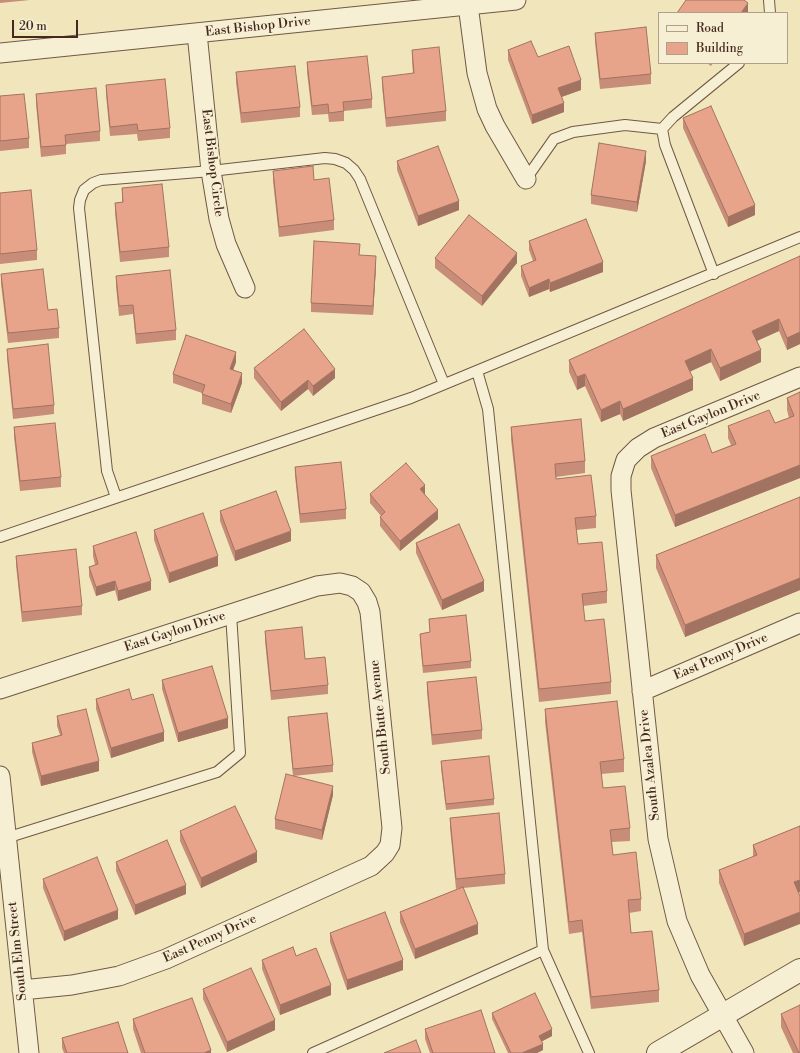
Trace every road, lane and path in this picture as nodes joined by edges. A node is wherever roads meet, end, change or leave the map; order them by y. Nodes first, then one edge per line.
1 (516, 0) edge
2 (769, 0) edge
3 (468, 5) junction
4 (770, 12) edge
5 (197, 33) junction
6 (0, 53) edge
7 (738, 64) edge
8 (662, 129) junction
9 (211, 171) junction
10 (526, 179) joint
11 (800, 237) edge
12 (714, 274) junction
13 (245, 288) dead end
14 (477, 371) junction
15 (800, 377) edge
16 (444, 384) junction
17 (626, 460) joint
18 (116, 497) junction
19 (0, 537) edge
20 (352, 586) joint
21 (231, 614) junction
22 (800, 623) edge
23 (0, 689) edge
24 (642, 691) junction
25 (0, 776) edge
26 (6, 838) junction
27 (385, 853) joint
28 (543, 950) junction
29 (800, 970) edge
30 (22, 990) junction
31 (723, 1016) junction
32 (30, 1053) edge
33 (313, 1053) edge
34 (589, 1053) edge
35 (658, 1053) edge
36 (744, 1053) edge

1 - 3 street, East Bishop Drive
2 - 4 lane
3 - 5 street, East Bishop Drive
3 - 10 street
5 - 6 street, East Bishop Drive
5 - 9 street, East Bishop Circle
7 - 8 lane
8 - 10 lane
8 - 12 lane
9 - 13 street, East Bishop Circle
9 - 16 lane
9 - 18 lane
11 - 12 lane
12 - 14 lane
14 - 16 lane
14 - 28 lane
15 - 17 street, East Gaylon Drive
16 - 18 lane
17 - 24 street, South Azalea Drive
18 - 19 lane
20 - 21 street, East Gaylon Drive
20 - 27 street, South Butte Avenue
21 - 23 street, East Gaylon Drive
21 - 26 lane
22 - 24 street, East Penny Drive
24 - 31 street, South Azalea Drive
25 - 26 street, South Elm Street
26 - 30 street, South Elm Street
27 - 30 street, East Penny Drive
28 - 33 lane
28 - 34 lane
29 - 31 street
30 - 32 street, South Elm Street
31 - 35 street
31 - 36 street, South Azalea Drive

